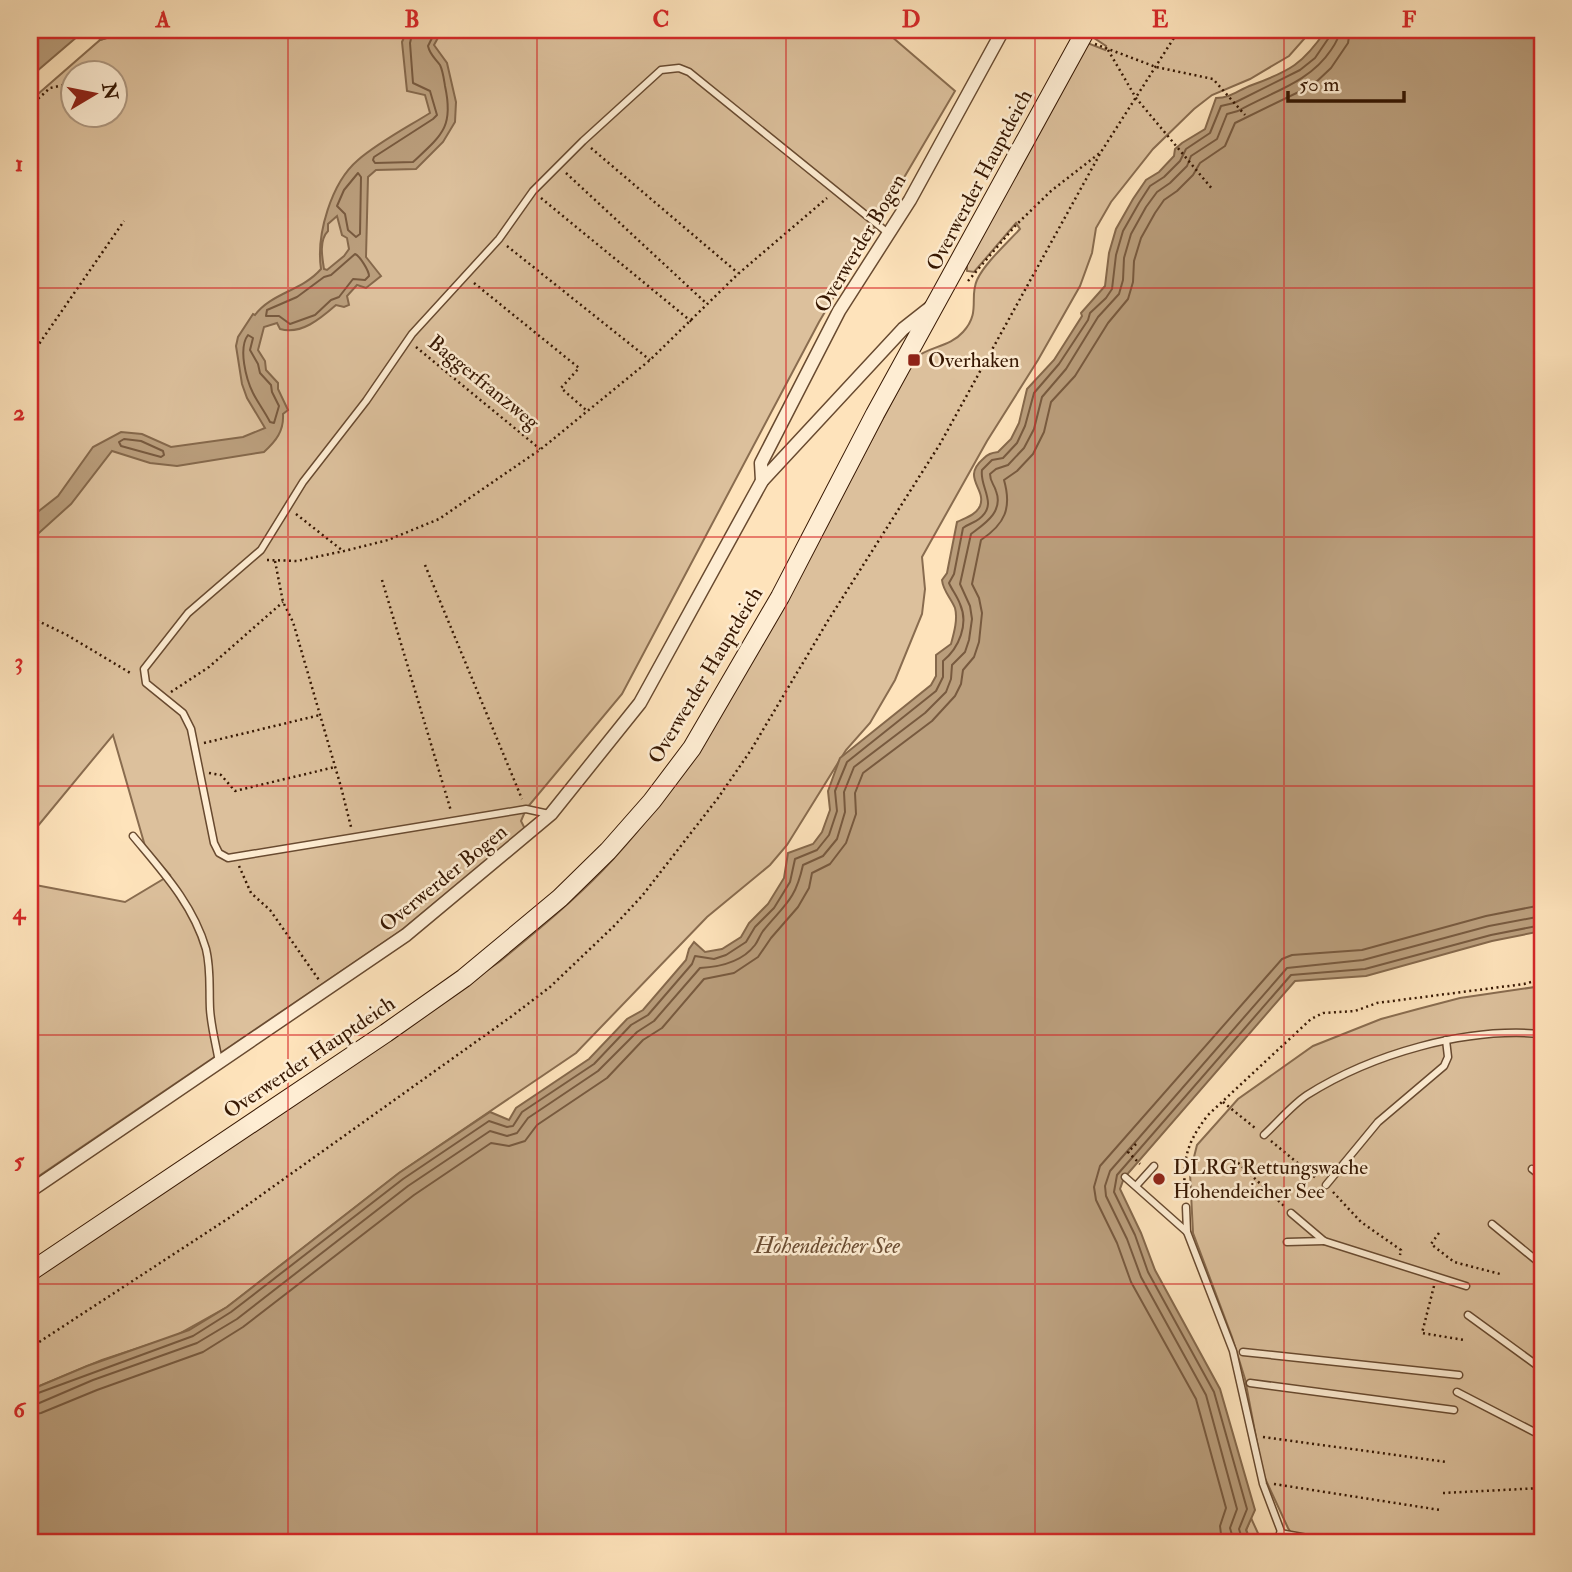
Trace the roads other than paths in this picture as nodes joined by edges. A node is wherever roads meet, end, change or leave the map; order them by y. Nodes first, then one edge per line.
1 (1003, 30) edge
2 (1084, 34) edge
3 (888, 233) junction
4 (939, 300) junction
5 (762, 481) junction
6 (551, 814) junction
7 (133, 836) dead end
8 (1541, 1033) edge
9 (1446, 1040) junction
10 (219, 1062) junction
11 (1264, 1135) dead end
12 (1154, 1166) dead end
13 (1532, 1169) dead end
14 (1125, 1177) dead end
15 (1542, 1177) edge
16 (1326, 1185) dead end
17 (1136, 1186) junction
18 (30, 1191) edge
19 (1186, 1207) road end
20 (1291, 1213) road end
21 (1492, 1224) dead end
22 (1187, 1232) junction
23 (1324, 1241) junction
24 (1287, 1242) dead end
25 (1542, 1265) edge
26 (30, 1272) edge
27 (1466, 1286) dead end
28 (1468, 1315) dead end
29 (1243, 1352) dead end
30 (1542, 1369) edge
31 (1459, 1375) dead end
32 (1251, 1383) dead end
33 (1457, 1392) dead end
34 (1454, 1410) dead end
35 (1542, 1436) edge
36 (1280, 1533) junction
37 (1285, 1542) edge
38 (1329, 1542) edge

1 - 3 street, Overwerder Bogen
2 - 4 street, Overwerder Hauptdeich
3 - 5 street, Overwerder Bogen
3 - 6 lane
4 - 5 street, Overwerder Bogen
4 - 26 street, Overwerder Hauptdeich
5 - 6 street, Overwerder Bogen
6 - 10 street, Overwerder Bogen
7 - 10 lane
8 - 9 lane
9 - 11 lane
9 - 16 lane
10 - 18 street, Overwerder Bogen
12 - 17 lane
13 - 15 lane
14 - 17 lane
17 - 22 lane
19 - 22 lane
20 - 23 lane
21 - 25 lane
22 - 36 lane
23 - 24 lane
23 - 27 lane
28 - 30 lane
29 - 31 lane
32 - 34 lane
33 - 35 lane
36 - 37 lane
36 - 38 lane

